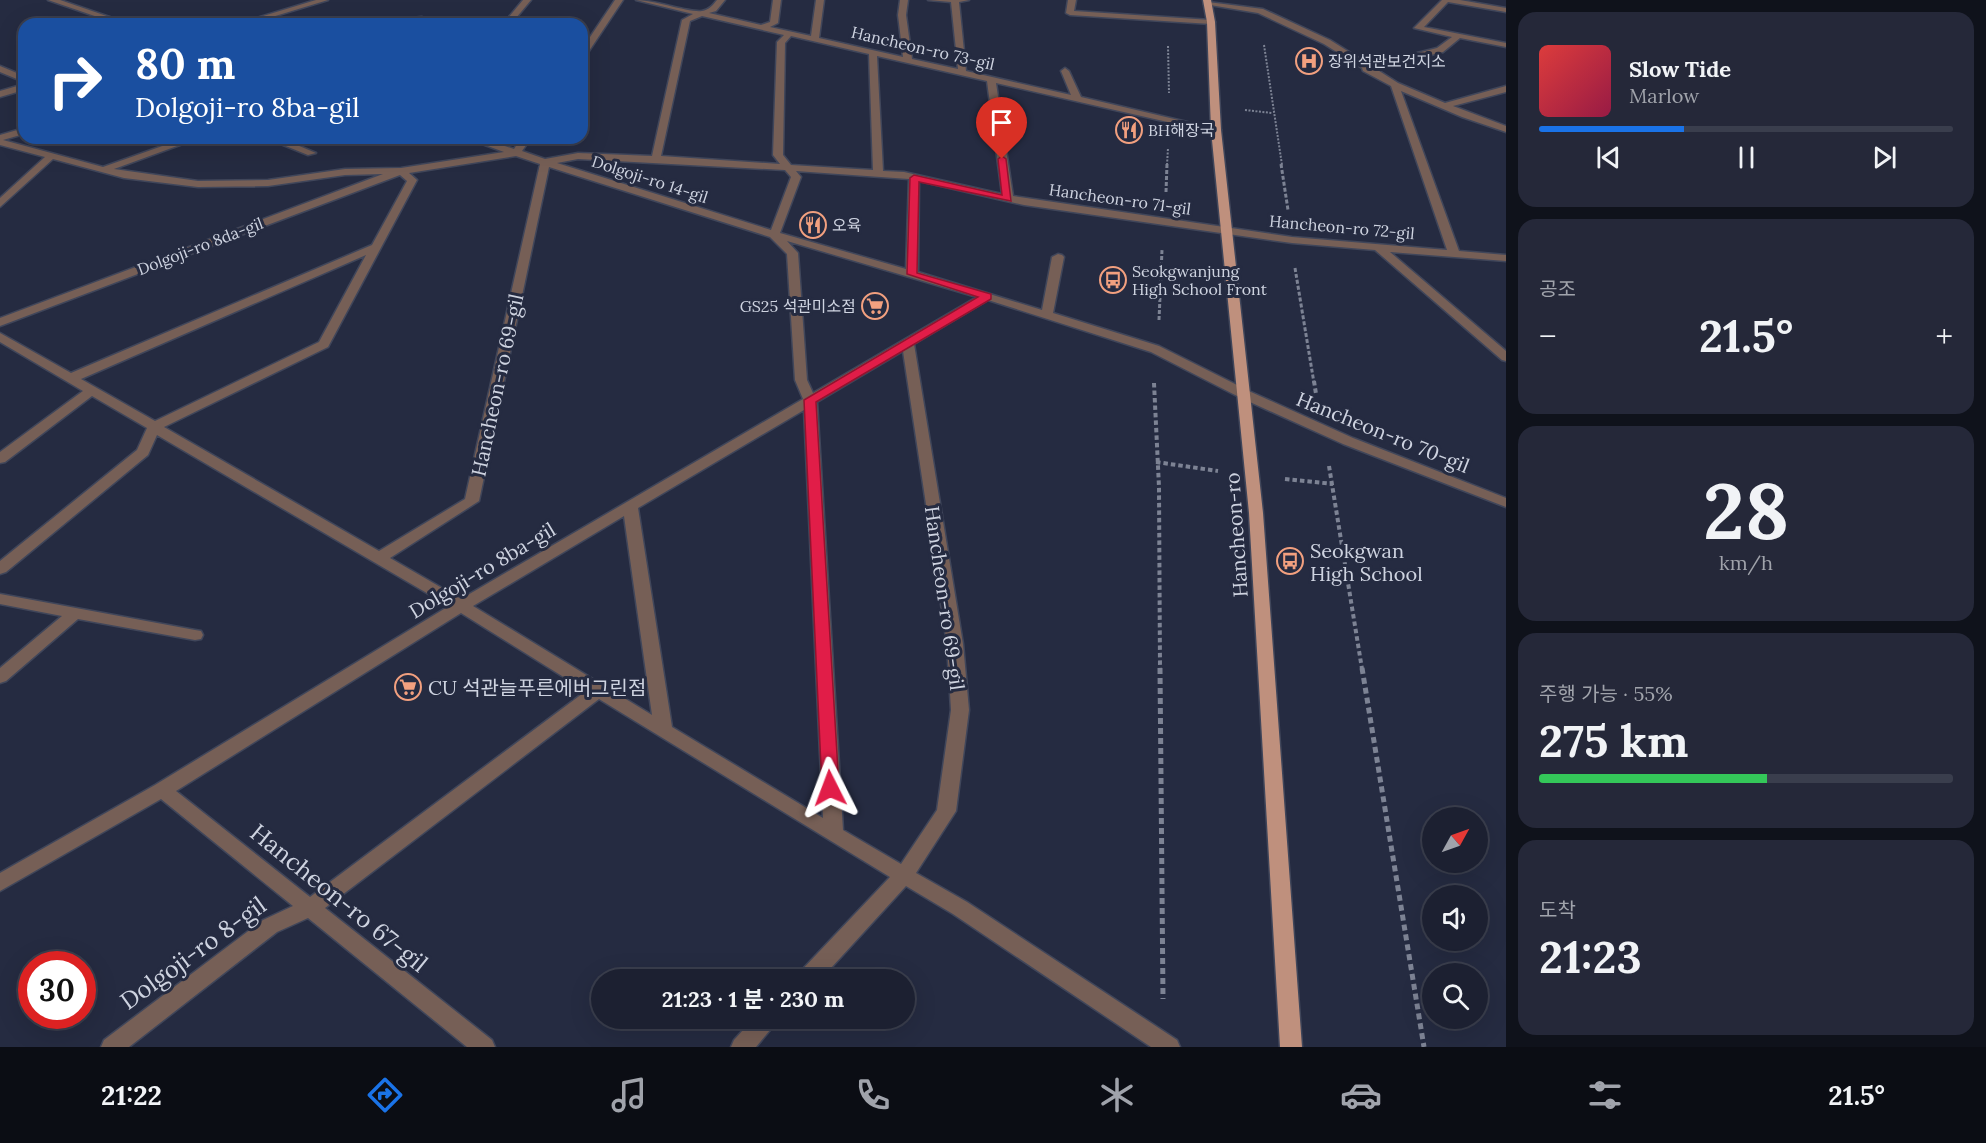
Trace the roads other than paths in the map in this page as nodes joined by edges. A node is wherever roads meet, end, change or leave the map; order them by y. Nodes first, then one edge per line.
1 (70, 0) edge
2 (324, 0) edge
3 (527, 0) edge
4 (619, 0) edge
5 (640, 0) edge
6 (721, 0) edge
7 (777, 0) edge
8 (820, 0) edge
9 (904, 0) edge
10 (932, 0) edge
11 (955, 0) edge
12 (965, 0) edge
13 (1072, 0) edge
14 (1446, 0) edge
15 (56, 1) edge
16 (1208, 2) edge
17 (1506, 10) edge
18 (703, 14) junction
19 (108, 18) edge
20 (262, 18) edge
21 (512, 18) edge
22 (1211, 22) junction
23 (762, 27) junction
24 (789, 34) junction
25 (1458, 36) junction
26 (815, 39) junction
27 (1506, 45) edge
28 (588, 46) edge
29 (873, 52) junction
30 (908, 60) junction
31 (0, 69) edge
32 (1366, 69) junction
33 (1065, 71) dead end
34 (962, 72) junction
35 (18, 76) edge
36 (991, 79) junction
37 (1395, 84) junction
38 (18, 89) edge
39 (1506, 89) edge
40 (0, 94) edge
41 (1077, 98) junction
42 (1444, 106) junction
43 (1506, 129) edge
44 (1216, 130) junction
45 (18, 133) edge
46 (0, 140) edge
47 (177, 144) edge
48 (287, 144) edge
49 (489, 144) edge
50 (522, 144) edge
51 (311, 153) dead end
52 (516, 153) junction
53 (51, 156) junction
54 (656, 159) junction
55 (545, 162) junction
56 (786, 167) junction
57 (103, 170) junction
58 (401, 171) junction
59 (878, 173) junction
60 (914, 178) junction
61 (1008, 199) junction
62 (0, 204) edge
63 (1228, 231) junction
64 (774, 235) junction
65 (376, 247) junction
66 (1379, 248) junction
67 (1454, 254) junction
68 (1058, 257) dead end
69 (1506, 258) edge
70 (912, 274) junction
71 (987, 296) junction
72 (1047, 315) junction
73 (0, 322) edge
74 (0, 337) edge
75 (908, 344) junction
76 (1506, 357) edge
77 (71, 378) junction
78 (92, 390) junction
79 (1245, 395) junction
80 (810, 400) junction
81 (154, 427) junction
82 (0, 459) edge
83 (1506, 503) edge
84 (630, 507) junction
85 (379, 558) junction
86 (0, 569) edge
87 (0, 599) edge
88 (461, 606) junction
89 (75, 613) junction
90 (195, 635) dead end
91 (0, 677) edge
92 (599, 690) junction
93 (663, 729) junction
94 (162, 790) junction
95 (833, 834) junction
96 (904, 875) junction
97 (0, 883) edge
98 (310, 908) junction
99 (816, 969) edge
100 (759, 1029) edge
101 (1162, 1042) edge
102 (112, 1047) edge
103 (484, 1047) edge
104 (742, 1047) edge
105 (1291, 1047) edge

1 - 15 street
2 - 20 street
3 - 21 street
4 - 28 street
5 - 18 street, Hancheon-ro 73-gil
6 - 18 street
7 - 23 street
8 - 26 street
9 - 30 street
10 - 11 street
11 - 12 street
11 - 34 street
13 - 22 street
14 - 17 street
14 - 25 street
15 - 19 street
16 - 22 main road, Hancheon-ro
16 - 32 street
18 - 23 street, Hancheon-ro 73-gil
18 - 54 street
22 - 44 main road, Hancheon-ro
23 - 24 street, Hancheon-ro 73-gil
24 - 26 street, Hancheon-ro 73-gil
24 - 56 street
25 - 27 street
25 - 32 street
26 - 29 street, Hancheon-ro 73-gil
29 - 30 street, Hancheon-ro 73-gil
29 - 59 street
30 - 34 street, Hancheon-ro 73-gil
31 - 35 street
32 - 37 street
33 - 41 street
34 - 36 street, Hancheon-ro 73-gil
36 - 41 street, Hancheon-ro 73-gil
36 - 61 street
37 - 42 street
37 - 67 street, Hancheon-ro 72-gil
38 - 40 street
39 - 42 street
41 - 44 street, Hancheon-ro 73-gil
42 - 43 street
44 - 63 main road, Hancheon-ro
45 - 46 street
46 - 53 street, Dolgoji-ro 8da-gil
47 - 57 street
48 - 51 street
49 - 52 street, Dolgoji-ro 14-gil
50 - 52 street
52 - 55 street, Dolgoji-ro 14-gil
52 - 58 street, Dolgoji-ro 8da-gil
53 - 57 street, Dolgoji-ro 8da-gil
53 - 62 street
54 - 55 street, Hancheon-ro 71-gil
54 - 56 street, Hancheon-ro 71-gil
55 - 64 street, Dolgoji-ro 14-gil
55 - 85 street, Hancheon-ro 69-gil
56 - 59 street, Hancheon-ro 71-gil
56 - 64 street
57 - 58 street, Dolgoji-ro 8da-gil
58 - 65 street
58 - 73 street, Dolgoji-ro 8da-gil
59 - 60 street, Hancheon-ro 71-gil
60 - 61 street, Hancheon-ro 71-gil
60 - 70 street
61 - 63 street, Hancheon-ro 71-gil
63 - 66 street, Hancheon-ro 72-gil
63 - 79 main road, Hancheon-ro
64 - 70 street, Dolgoji-ro 14-gil
64 - 80 street
65 - 77 street
65 - 81 street
66 - 67 street, Hancheon-ro 72-gil
66 - 76 street
67 - 69 street, Hancheon-ro 72-gil
68 - 72 street
70 - 71 street, Dolgoji-ro 14-gil
71 - 72 street, Dolgoji-ro 14-gil
71 - 75 street, Dolgoji-ro 8ba-gil
72 - 79 street, Dolgoji-ro 14-gil
74 - 77 street
75 - 80 street, Dolgoji-ro 8ba-gil
75 - 96 street, Hancheon-ro 69-gil
77 - 78 street
78 - 81 street
78 - 82 street
79 - 83 street, Hancheon-ro 70-gil
79 - 105 main road, Hancheon-ro
80 - 84 street, Dolgoji-ro 8ba-gil
80 - 95 street
81 - 85 street
81 - 86 street
84 - 88 street, Dolgoji-ro 8ba-gil
84 - 93 street
85 - 88 street
87 - 89 street
88 - 92 street
88 - 94 street, Dolgoji-ro 8ba-gil
89 - 90 street
89 - 91 street
92 - 93 street
92 - 98 street
93 - 95 street
94 - 97 street, Dolgoji-ro 8ba-gil
94 - 98 street, Hancheon-ro 67-gil
95 - 96 street
96 - 99 street, Hancheon-ro 69-gil
96 - 101 street
98 - 102 street, Dolgoji-ro 8-gil
98 - 103 street, Hancheon-ro 67-gil
100 - 104 street

